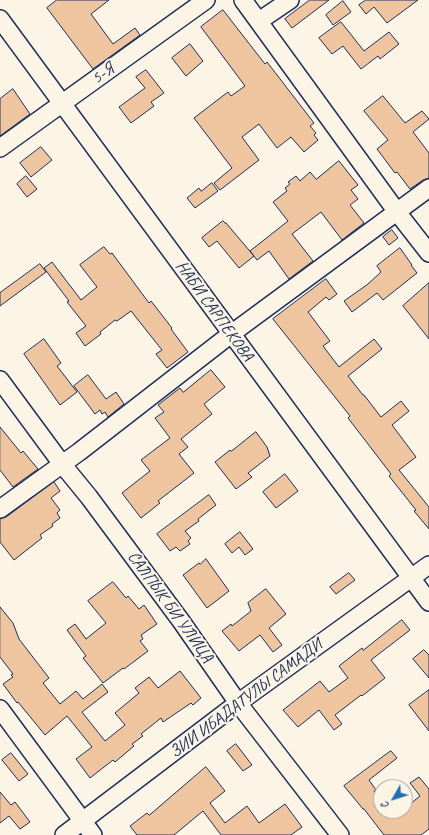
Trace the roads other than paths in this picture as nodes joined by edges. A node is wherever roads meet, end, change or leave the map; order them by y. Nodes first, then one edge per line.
1 (206, 0) edge
2 (243, 0) edge
3 (290, 0) edge
4 (0, 19) edge
5 (259, 22) junction
6 (62, 104) junction
7 (0, 148) edge
8 (429, 188) edge
9 (397, 212) junction
10 (429, 253) edge
11 (231, 334) junction
12 (0, 380) edge
13 (62, 464) junction
14 (0, 509) edge
15 (429, 565) edge
16 (411, 578) junction
17 (429, 602) edge
18 (238, 703) junction
19 (0, 710) edge
20 (82, 822) junction
21 (64, 835) edge
22 (93, 835) edge
23 (340, 835) edge

1 - 6 street, 5-Я
2 - 5 street
3 - 5 street
4 - 6 street, НАБИ САРПЕКОВА
5 - 9 street
6 - 7 street, 5-Я
6 - 11 street, НАБИ САРПЕКОВА
8 - 9 street
9 - 10 street
9 - 11 street
11 - 13 street
11 - 16 street, НАБИ САРПЕКОВА
12 - 13 street, САЛПЫК БИ УЛИЦА
13 - 14 street
13 - 18 street, САЛПЫК БИ УЛИЦА
15 - 16 street, ЗИИ ИБАДАТУЛЫ САМАДИ
16 - 17 street, НАБИ САРПЕКОВА
16 - 18 street, ЗИИ ИБАДАТУЛЫ САМАДИ
18 - 20 street, ЗИИ ИБАДАТУЛЫ САМАДИ
18 - 23 street, САЛПЫК БИ УЛИЦА
19 - 20 street
20 - 21 street, ЗИИ ИБАДАТУЛЫ САМАДИ
20 - 22 street

